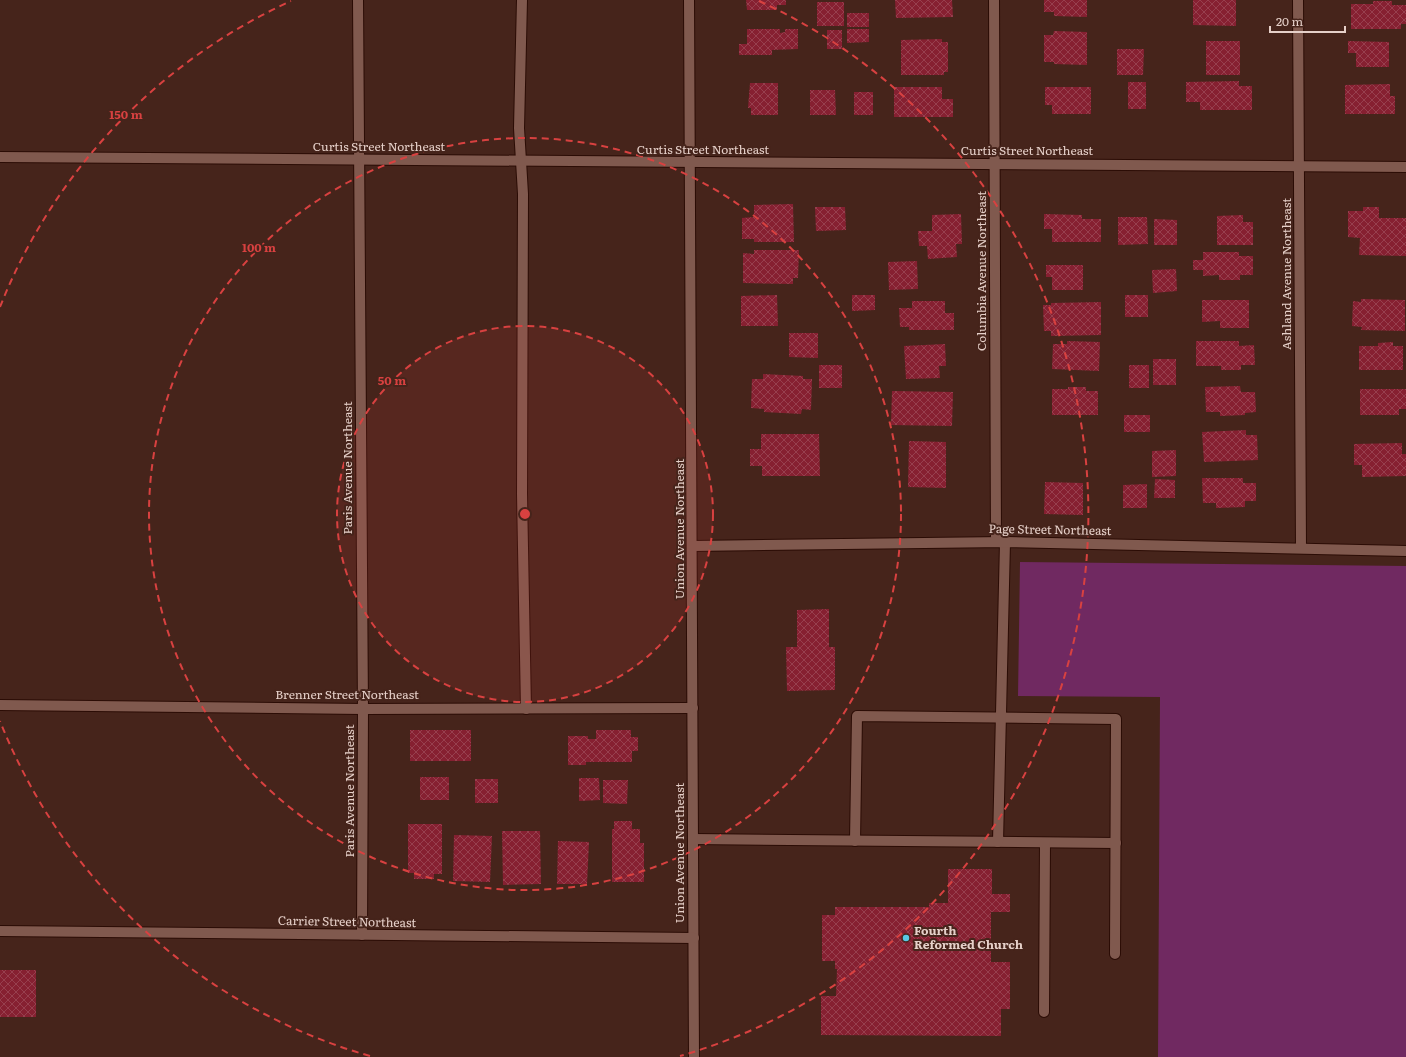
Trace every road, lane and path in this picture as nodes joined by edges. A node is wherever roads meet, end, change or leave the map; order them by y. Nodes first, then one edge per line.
1 (358, 0) edge
2 (522, 0) edge
3 (689, 0) edge
4 (994, 0) edge
5 (1298, 0) edge
6 (0, 158) edge
7 (359, 160) junction
8 (520, 161) junction
9 (690, 163) junction
10 (995, 164) junction
11 (1299, 166) junction
12 (1406, 167) edge
13 (1000, 542) junction
14 (693, 546) junction
15 (1301, 547) junction
16 (1406, 551) edge
17 (0, 705) edge
18 (363, 708) junction
19 (526, 708) junction
20 (693, 708) junction
21 (1001, 717) junction
22 (693, 839) junction
23 (855, 841) junction
24 (998, 842) junction
25 (1046, 843) junction
26 (1116, 843) junction
27 (0, 932) edge
28 (362, 935) junction
29 (694, 938) junction
30 (1115, 954) dead end
31 (1044, 1012) dead end
32 (694, 1057) edge

1 - 7 street, Paris Avenue Northeast
2 - 8 street
3 - 9 street, Union Avenue Northeast
4 - 10 street, Columbia Avenue Northeast
5 - 11 street, Ashland Avenue Northeast
6 - 7 street, Curtis Street Northeast
7 - 8 street, Curtis Street Northeast
7 - 18 street, Paris Avenue Northeast
8 - 9 street, Curtis Street Northeast
8 - 19 street
9 - 10 street, Curtis Street Northeast
9 - 14 street, Union Avenue Northeast
10 - 11 street, Curtis Street Northeast
10 - 13 street, Columbia Avenue Northeast
11 - 12 street, Curtis Street Northeast
11 - 15 street, Ashland Avenue Northeast
13 - 14 street, Page Street Northeast
13 - 15 street, Page Street Northeast
13 - 21 street, Columbia Avenue Northeast
14 - 20 street, Union Avenue Northeast
15 - 16 street, Page Street Northeast
17 - 18 street, Brenner Street Northeast
18 - 19 street, Brenner Street Northeast
18 - 28 street, Paris Avenue Northeast
19 - 20 street, Brenner Street Northeast
20 - 22 street, Union Avenue Northeast
21 - 23 street
21 - 24 street, Columbia Avenue Northeast
21 - 26 street
22 - 23 street
22 - 29 street, Union Avenue Northeast
23 - 24 street
24 - 25 street
25 - 26 street
25 - 31 street
26 - 30 street
27 - 28 street, Carrier Street Northeast
28 - 29 street, Carrier Street Northeast
29 - 32 street, Union Avenue Northeast

